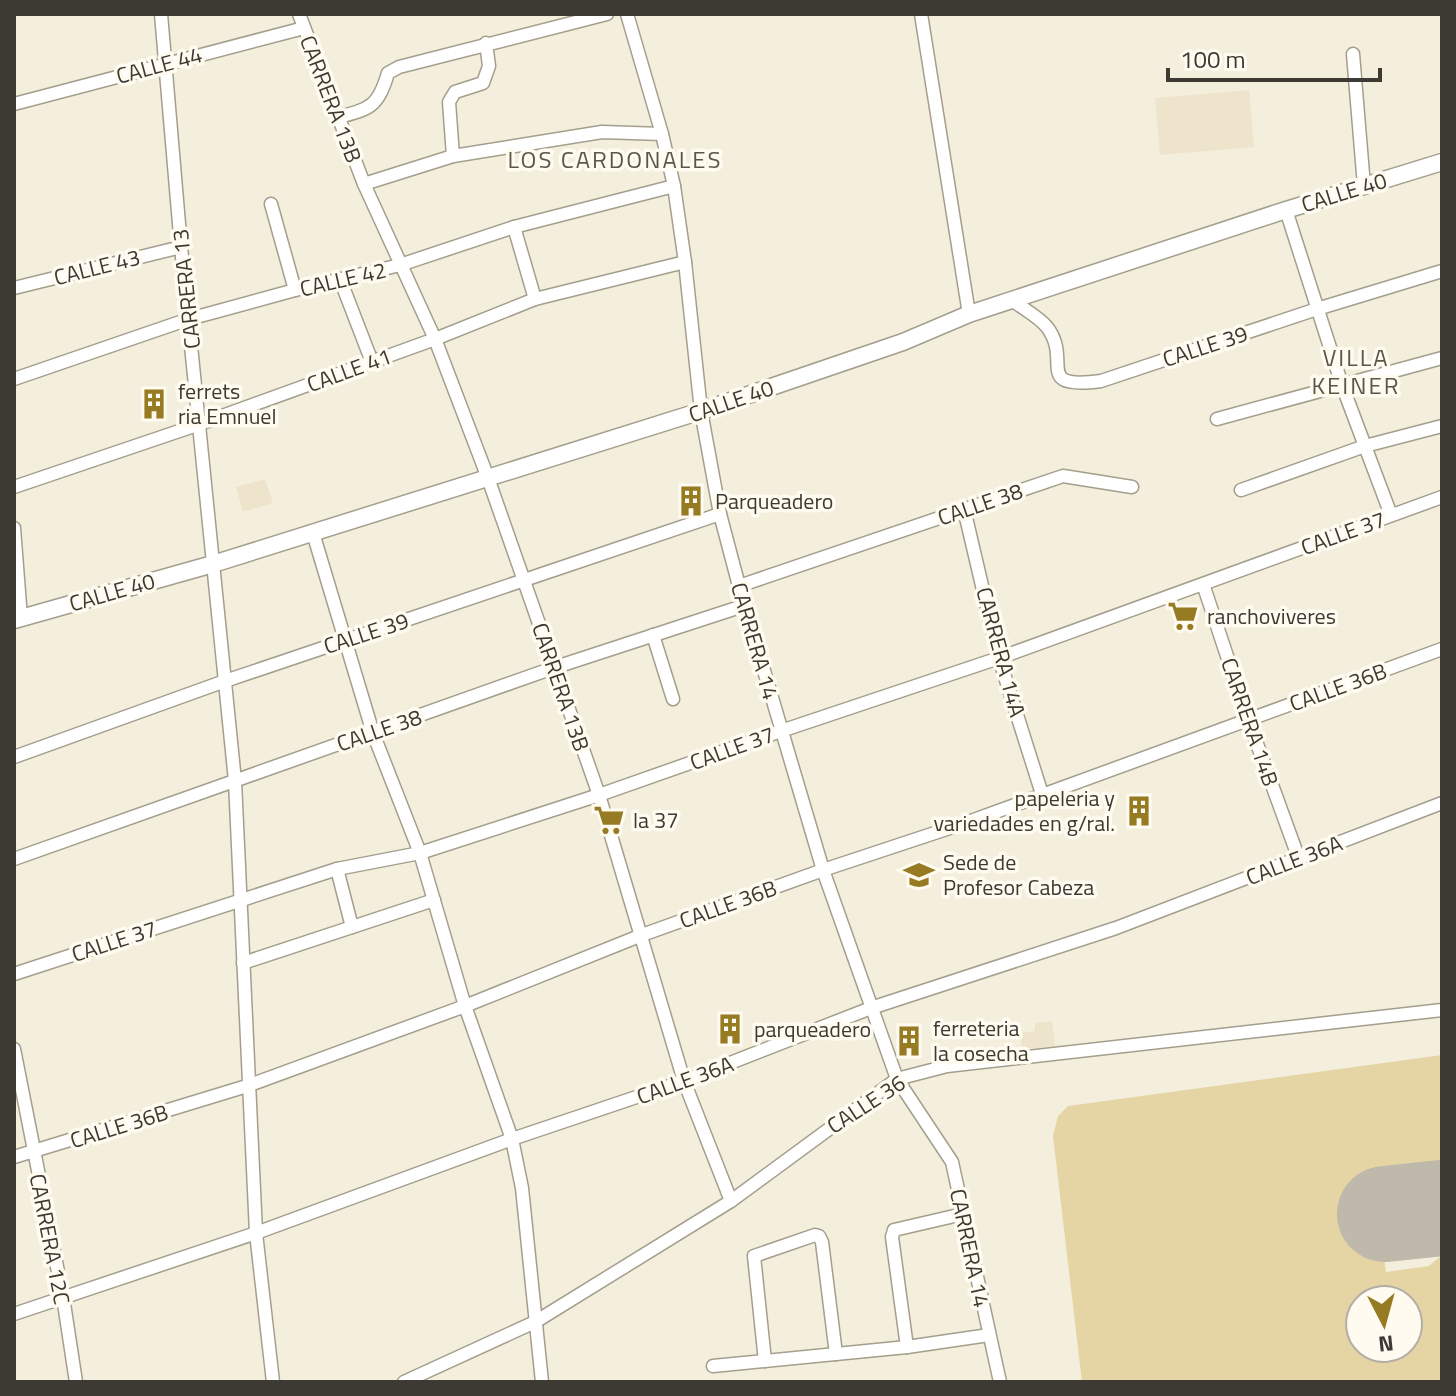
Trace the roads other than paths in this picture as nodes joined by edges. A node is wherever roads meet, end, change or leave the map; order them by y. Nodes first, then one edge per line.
1 (161, 14) edge
2 (299, 14) edge
3 (607, 14) edge
4 (627, 14) edge
5 (921, 14) edge
6 (304, 28) junction
7 (486, 43) junction
8 (1353, 54) dead end
9 (165, 62) junction
10 (14, 104) edge
11 (338, 117) junction
12 (662, 134) junction
13 (453, 156) junction
14 (1442, 162) edge
15 (364, 184) junction
16 (674, 186) junction
17 (1364, 186) junction
18 (271, 204) dead end
19 (1286, 210) junction
20 (514, 227) junction
21 (181, 247) junction
22 (685, 262) junction
23 (400, 265) junction
24 (1442, 271) edge
25 (340, 279) junction
26 (14, 288) edge
27 (295, 290) junction
28 (535, 299) junction
29 (1012, 300) junction
30 (1317, 309) junction
31 (969, 314) junction
32 (189, 319) junction
33 (435, 339) junction
34 (1442, 358) edge
35 (372, 362) junction
36 (14, 379) edge
37 (1342, 385) junction
38 (701, 411) junction
39 (1217, 419) dead end
40 (200, 424) junction
41 (1442, 426) edge
42 (1365, 446) junction
43 (488, 478) junction
44 (14, 487) edge
45 (1132, 487) dead end
46 (1241, 490) dead end
47 (1442, 497) edge
48 (964, 509) junction
49 (720, 514) junction
50 (1391, 515) junction
51 (14, 528) edge
52 (313, 533) junction
53 (213, 564) junction
54 (524, 581) junction
55 (1203, 584) junction
56 (739, 586) junction
57 (746, 605) junction
58 (17, 619) edge
59 (653, 635) junction
60 (346, 640) junction
61 (1442, 649) edge
62 (999, 658) junction
63 (553, 668) junction
64 (225, 681) junction
65 (673, 699) dead end
66 (1248, 719) junction
67 (781, 731) junction
68 (373, 733) junction
69 (14, 757) edge
70 (235, 781) junction
71 (1042, 794) junction
72 (599, 795) junction
73 (1442, 803) edge
74 (420, 853) junction
75 (14, 859) edge
76 (1299, 859) junction
77 (337, 869) junction
78 (823, 870) junction
79 (434, 900) junction
80 (241, 901) junction
81 (352, 927) junction
82 (642, 935) junction
83 (243, 963) junction
84 (14, 974) edge
85 (465, 1006) junction
86 (871, 1008) junction
87 (1442, 1010) edge
88 (14, 1049) edge
89 (16, 1068) edge
90 (897, 1079) junction
91 (684, 1081) junction
92 (247, 1086) junction
93 (512, 1139) junction
94 (33, 1152) junction
95 (14, 1157) edge
96 (731, 1201) junction
97 (963, 1214) junction
98 (256, 1233) junction
99 (63, 1297) junction
100 (14, 1314) edge
101 (535, 1322) junction
102 (989, 1335) junction
103 (907, 1347) junction
104 (836, 1354) junction
105 (765, 1361) junction
106 (713, 1366) dead end
107 (76, 1382) edge
108 (273, 1382) edge
109 (404, 1382) edge
110 (542, 1382) edge
111 (1000, 1382) edge

1 - 9 street, CARRERA 13
2 - 6 street, CARRERA 13B
3 - 7 street
4 - 12 street, CARRERA 14
5 - 31 street
6 - 9 street, CALLE 44
6 - 11 street, CARRERA 13B
7 - 11 street
7 - 13 street
8 - 17 street
9 - 10 street, CALLE 44
9 - 21 street, CARRERA 13
11 - 15 street, CARRERA 13B
12 - 13 street
12 - 16 street, CARRERA 14
13 - 15 street
14 - 17 street, CALLE 40
15 - 23 street, CARRERA 13B
16 - 20 street, CALLE 42
16 - 22 street, CARRERA 14
17 - 19 street, CALLE 40
18 - 27 street
19 - 29 street, CALLE 40
19 - 30 street
20 - 23 street, CALLE 42
20 - 28 street
21 - 26 street, CALLE 43
21 - 32 street, CARRERA 13
22 - 28 street, CALLE 41
22 - 38 street, CARRERA 14
23 - 25 street, CALLE 42
23 - 33 street, CARRERA 13B
24 - 30 street, CALLE 39
25 - 27 street, CALLE 42
25 - 35 street
27 - 32 street, CALLE 42
28 - 33 street, CALLE 41
29 - 30 street, CALLE 39
29 - 31 street, CALLE 40
30 - 37 street
31 - 38 street, CALLE 40
32 - 36 street, CALLE 42
32 - 40 street, CARRERA 13
33 - 35 street, CALLE 41
33 - 43 street, CARRERA 13B
34 - 37 street
35 - 40 street, CALLE 41
37 - 39 street
37 - 42 street
38 - 43 street, CALLE 40
38 - 49 street, CARRERA 14
40 - 44 street, CALLE 41
40 - 53 street, CARRERA 13
41 - 42 street
42 - 46 street
42 - 50 street
43 - 52 street, CALLE 40
43 - 54 street, CARRERA 13B
45 - 48 street, CALLE 38
47 - 50 street, CALLE 37
48 - 56 street, CALLE 38
48 - 62 street, CARRERA 14A
49 - 54 street, CALLE 39
49 - 56 street, CARRERA 14
50 - 55 street, CALLE 37
51 - 58 street
52 - 53 street, CALLE 40
52 - 60 street
53 - 58 street, CALLE 40
53 - 64 street, CARRERA 13
54 - 60 street, CALLE 39
54 - 63 street, CARRERA 13B
55 - 62 street, CALLE 37
55 - 66 street, CARRERA 14B
56 - 57 street, CARRERA 14
57 - 59 street, CALLE 38
57 - 67 street, CARRERA 14
59 - 63 street, CALLE 38
59 - 65 street
60 - 64 street, CALLE 39
60 - 68 street
61 - 66 street, CALLE 36B
62 - 67 street, CALLE 37
62 - 71 street, CARRERA 14A
63 - 68 street, CALLE 38
63 - 72 street, CARRERA 13B
64 - 69 street, CALLE 39
64 - 70 street, CARRERA 13
66 - 71 street, CALLE 36B
66 - 76 street, CARRERA 14B
67 - 72 street, CALLE 37
67 - 78 street, CARRERA 14
68 - 70 street, CALLE 38
68 - 74 street
70 - 75 street, CALLE 38
70 - 80 street, CARRERA 13
71 - 78 street, CALLE 36B
72 - 74 street, CALLE 37
72 - 82 street, CARRERA 13B
73 - 76 street, CALLE 36A
74 - 77 street, CALLE 37
74 - 79 street
76 - 86 street, CALLE 36A
77 - 80 street, CALLE 37
77 - 81 street
78 - 82 street, CALLE 36B
78 - 86 street, CARRERA 14
79 - 81 street
79 - 85 street
80 - 83 street, CARRERA 13
80 - 84 street, CALLE 37
81 - 83 street
82 - 85 street, CALLE 36B
82 - 91 street, CARRERA 13B
83 - 92 street, CARRERA 13
85 - 92 street, CALLE 36B
85 - 93 street
86 - 90 street, CARRERA 14
86 - 91 street, CALLE 36A
87 - 90 street, CALLE 36
88 - 89 street, CARRERA 12C
89 - 94 street, CARRERA 12C
90 - 96 street, CALLE 36
90 - 97 street, CARRERA 14
91 - 93 street, CALLE 36A
91 - 96 street, CARRERA 13B
92 - 94 street, CALLE 36B
92 - 98 street, CARRERA 13
93 - 98 street, CALLE 36A
93 - 101 street
94 - 95 street, CALLE 36B
94 - 99 street, CARRERA 12C
96 - 101 street, CALLE 36
97 - 102 street, CARRERA 14
97 - 103 street
98 - 99 street, CALLE 36A
98 - 108 street, CARRERA 13
99 - 100 street, CALLE 36A
99 - 107 street, CARRERA 12C
101 - 109 street, CALLE 36
101 - 110 street
102 - 103 street
102 - 111 street, CARRERA 14
103 - 104 street
104 - 105 street
104 - 105 street
105 - 106 street

